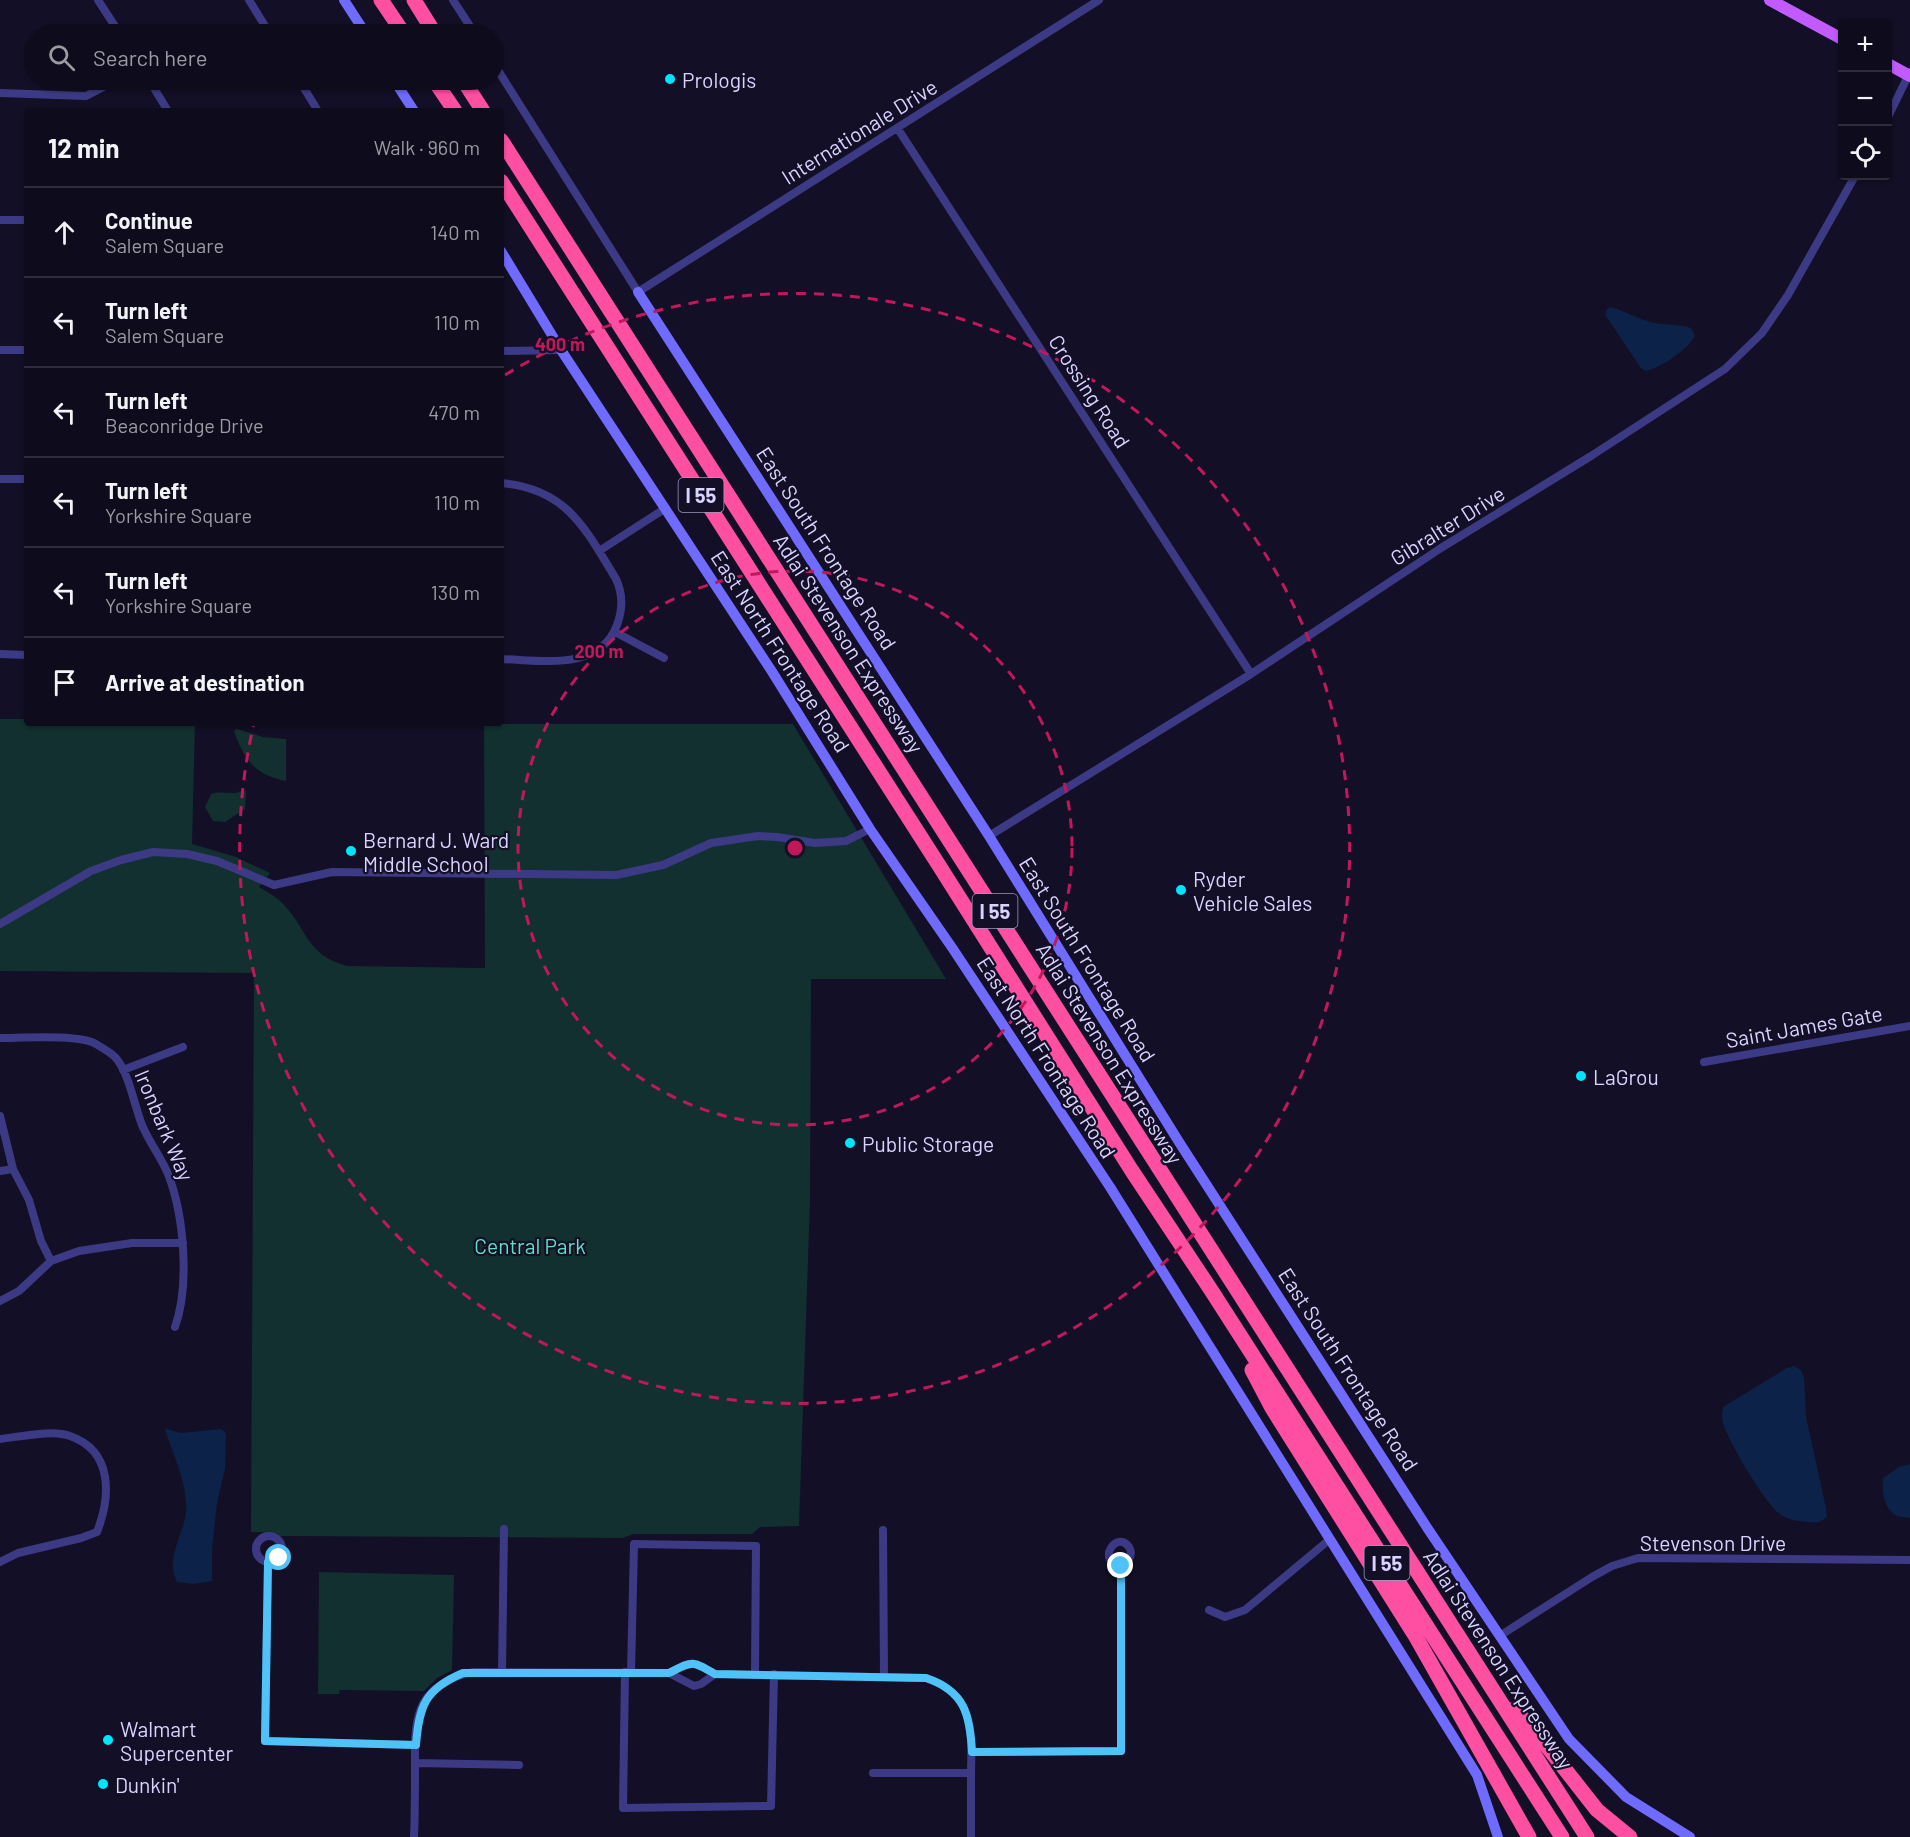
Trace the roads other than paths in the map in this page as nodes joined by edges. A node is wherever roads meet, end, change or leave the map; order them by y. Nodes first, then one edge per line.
1 (98, 0) edge
2 (249, 0) edge
3 (344, 0) edge
4 (381, 0) edge
5 (414, 0) edge
6 (453, 0) edge
7 (1099, 0) edge
8 (1770, 0) edge
9 (114, 24) edge
10 (264, 24) edge
11 (360, 24) edge
12 (397, 24) edge
13 (429, 24) edge
14 (468, 24) edge
15 (1838, 37) edge
16 (1892, 66) edge
17 (1909, 74) edge
18 (504, 80) edge
19 (98, 90) edge
20 (155, 90) edge
21 (305, 90) edge
22 (400, 90) edge
23 (441, 90) edge
24 (469, 90) edge
25 (0, 93) edge
26 (1892, 107) edge
27 (166, 108) edge
28 (316, 108) edge
29 (412, 108) edge
30 (453, 108) edge
31 (481, 108) edge
32 (898, 129) junction
33 (504, 145) edge
34 (1853, 180) edge
35 (504, 186) edge
36 (0, 220) edge
37 (24, 220) edge
38 (504, 256) edge
39 (638, 292) junction
40 (0, 350) edge
41 (24, 350) edge
42 (561, 350) junction
43 (504, 351) edge
44 (0, 479) edge
45 (24, 479) edge
46 (504, 483) edge
47 (666, 508) junction
48 (599, 551) junction
49 (615, 632) junction
50 (0, 654) edge
51 (24, 655) edge
52 (664, 658) dead end
53 (504, 659) edge
54 (1251, 674) junction
55 (870, 829) junction
56 (989, 836) junction
57 (0, 924) edge
58 (1910, 1026) edge
59 (0, 1038) edge
60 (183, 1047) dead end
61 (1704, 1062) dead end
62 (123, 1070) junction
63 (0, 1116) edge
64 (13, 1169) junction
65 (0, 1171) edge
66 (183, 1243) junction
67 (51, 1261) junction
68 (1211, 1290) junction
69 (0, 1301) edge
70 (175, 1327) dead end
71 (0, 1438) edge
72 (504, 1529) dead end
73 (883, 1530) dead end
74 (1329, 1539) junction
75 (1910, 1560) edge
76 (0, 1562) edge
77 (268, 1562) dead end
78 (1121, 1566) dead end
79 (1209, 1610) dead end
80 (1501, 1635) junction
81 (502, 1672) junction
82 (628, 1673) junction
83 (669, 1673) junction
84 (715, 1674) junction
85 (755, 1674) junction
86 (774, 1674) junction
87 (884, 1676) junction
88 (1490, 1682) junction
89 (416, 1745) junction
90 (972, 1752) junction
91 (415, 1763) junction
92 (519, 1765) dead end
93 (873, 1773) dead end
94 (971, 1773) junction
95 (414, 1837) edge
96 (971, 1837) edge
97 (1498, 1837) edge
98 (1529, 1837) edge
99 (1562, 1837) edge
100 (1587, 1837) edge
101 (1630, 1837) edge
102 (1690, 1837) edge

1 - 9 street
2 - 10 street
3 - 11 street
4 - 12 highway
5 - 13 highway
6 - 14 street
7 - 32 street, Internationale Drive
8 - 15 main road
16 - 17 main road
17 - 26 street
18 - 39 street, East South Frontage Road
19 - 25 street
20 - 27 street
21 - 28 street
22 - 29 street
23 - 30 highway
24 - 31 highway
32 - 39 street, Internationale Drive
32 - 54 street, Crossing Road
33 - 88 highway, Adlai Stevenson Expressway / I 55
34 - 54 street, Gibralter Drive
35 - 68 highway, Adlai Stevenson Expressway / I 55
36 - 37 street
38 - 42 street, East North Frontage Road
39 - 56 street, East South Frontage Road
40 - 41 street
42 - 43 street
42 - 47 street, East North Frontage Road
44 - 45 street
46 - 48 street
47 - 48 street
47 - 55 street, East North Frontage Road
48 - 49 street
49 - 52 street
49 - 53 street
50 - 51 street
54 - 56 street, Gibralter Drive
55 - 57 street
55 - 74 street, East North Frontage Road
56 - 80 street, East South Frontage Road
58 - 61 street, Saint James Gate
59 - 62 street, Ironbark Way
60 - 62 street
62 - 66 street, Ironbark Way
63 - 64 street
64 - 65 street
64 - 67 street
66 - 67 street
66 - 70 street, Ironbark Way
67 - 69 street
68 - 98 highway
68 - 99 highway, Adlai Stevenson Expressway / I 55
71 - 76 street
72 - 81 street
73 - 87 street
74 - 79 street
74 - 97 street, East North Frontage Road
75 - 80 street, Stevenson Drive
77 - 89 street
78 - 90 street
80 - 102 street, East South Frontage Road
81 - 82 street
81 - 89 street
82 - 83 street
82 - 85 street
82 - 86 street
83 - 84 street
83 - 84 street
84 - 85 street
85 - 86 street
86 - 87 street
87 - 90 street
88 - 100 highway, Adlai Stevenson Expressway / I 55
88 - 101 highway
89 - 91 street
90 - 94 street
91 - 92 street
91 - 95 street
93 - 94 street
94 - 96 street

